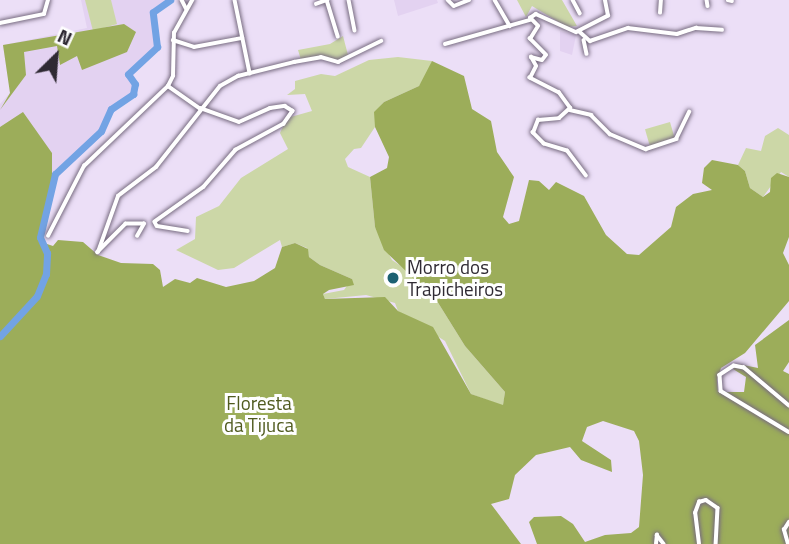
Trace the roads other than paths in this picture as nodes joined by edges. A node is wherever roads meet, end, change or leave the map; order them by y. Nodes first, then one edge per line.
1 (48, 0) edge
2 (183, 0) edge
3 (192, 0) edge
4 (235, 0) edge
5 (349, 0) edge
6 (448, 0) edge
7 (469, 0) edge
8 (495, 0) edge
9 (573, 0) edge
10 (605, 0) edge
11 (661, 0) edge
12 (316, 4) dead end
13 (186, 10) junction
14 (580, 13) dead end
15 (660, 13) dead end
16 (531, 19) junction
17 (0, 23) edge
18 (510, 26) junction
19 (355, 30) dead end
20 (722, 30) dead end
21 (579, 32) junction
22 (338, 36) dead end
23 (243, 38) junction
24 (173, 40) junction
25 (584, 40) junction
26 (381, 41) dead end
27 (445, 44) dead end
28 (587, 54) dead end
29 (250, 73) junction
30 (167, 86) junction
31 (203, 109) junction
32 (570, 110) junction
33 (689, 111) dead end
34 (586, 176) dead end
35 (188, 231) dead end
36 (48, 236) dead end
37 (137, 236) dead end
38 (789, 406) edge
39 (789, 432) edge
40 (789, 522) edge
41 (656, 544) edge
42 (664, 544) edge
43 (699, 544) edge
44 (716, 544) edge
45 (788, 544) edge

1 - 17 street
2 - 13 street
3 - 13 street
4 - 23 street
5 - 19 street
6 - 7 street
8 - 18 street
9 - 14 street
10 - 21 street
11 - 15 street
12 - 22 street
13 - 24 street
16 - 18 street
16 - 21 street
16 - 32 street
18 - 27 street
20 - 25 street
21 - 25 street
23 - 24 street
23 - 29 street
24 - 30 street
25 - 28 street
26 - 29 street
29 - 31 street
30 - 31 street
30 - 36 street
31 - 35 street
31 - 37 street
32 - 33 street
32 - 34 street
38 - 39 street
40 - 45 street
41 - 42 street
43 - 44 street

